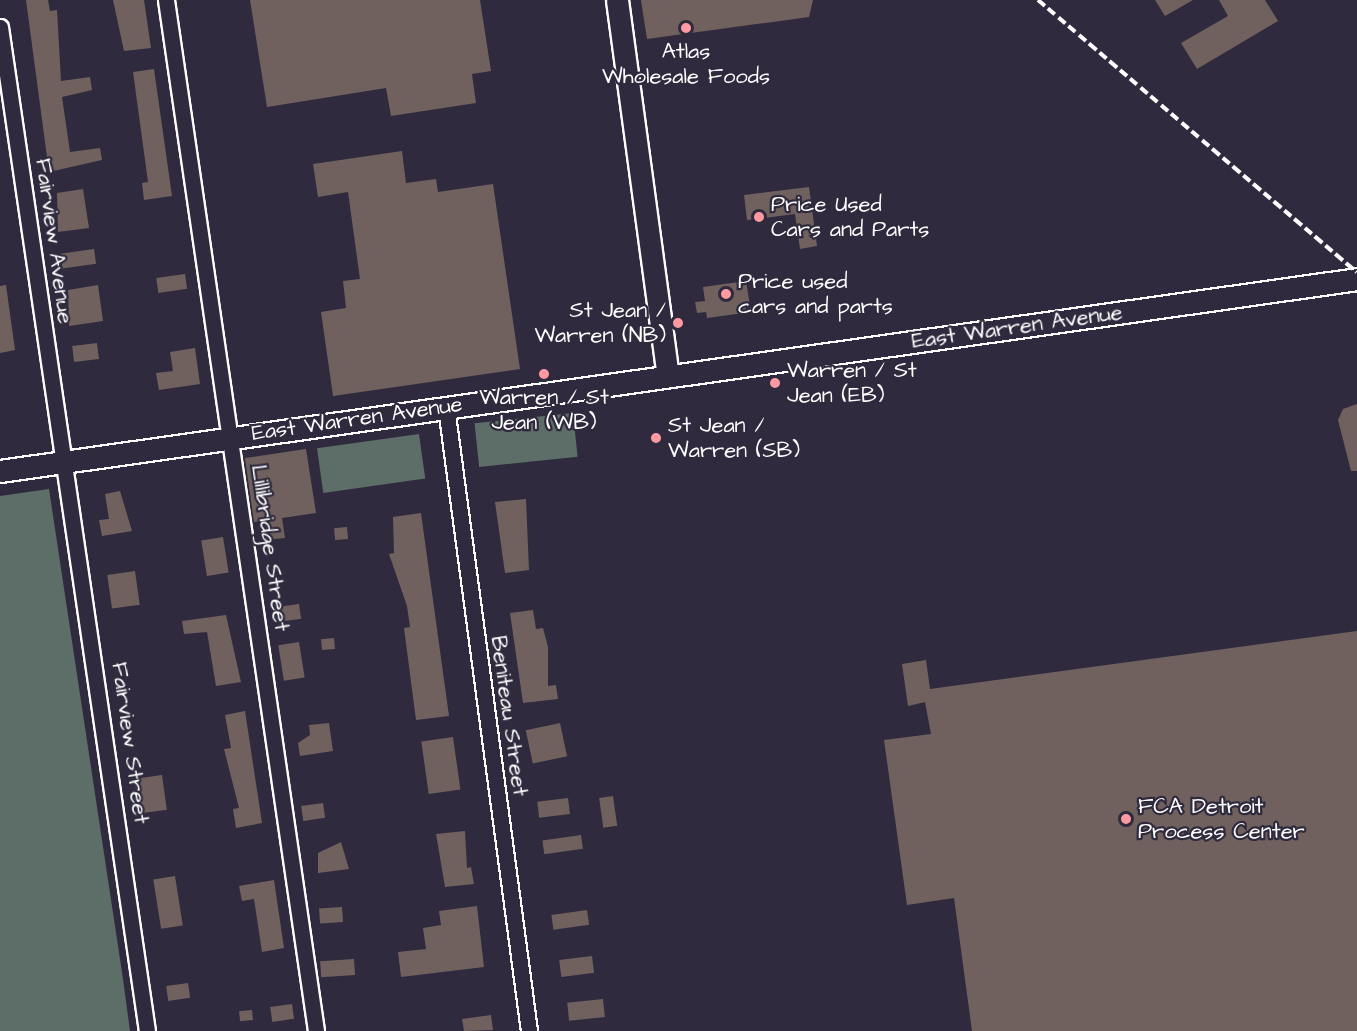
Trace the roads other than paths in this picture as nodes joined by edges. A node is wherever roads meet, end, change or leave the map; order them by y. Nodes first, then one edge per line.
1 (166, 0) edge
2 (617, 0) edge
3 (0, 27) edge
4 (1357, 279) edge
5 (668, 375) junction
6 (446, 407) junction
7 (231, 436) junction
8 (66, 462) junction
9 (0, 471) edge
10 (147, 1031) edge
11 (316, 1031) edge
12 (530, 1031) edge

1 - 7 street, Lillibridge Street
2 - 5 main road
3 - 8 street, Fairview Avenue
4 - 5 main road, East Warren Avenue
5 - 6 main road, East Warren Avenue
6 - 7 main road, East Warren Avenue
6 - 12 street, Beniteau Street
7 - 8 main road, East Warren Avenue
7 - 11 street, Lillibridge Street
8 - 9 main road, East Warren Avenue
8 - 10 street, Fairview Street

